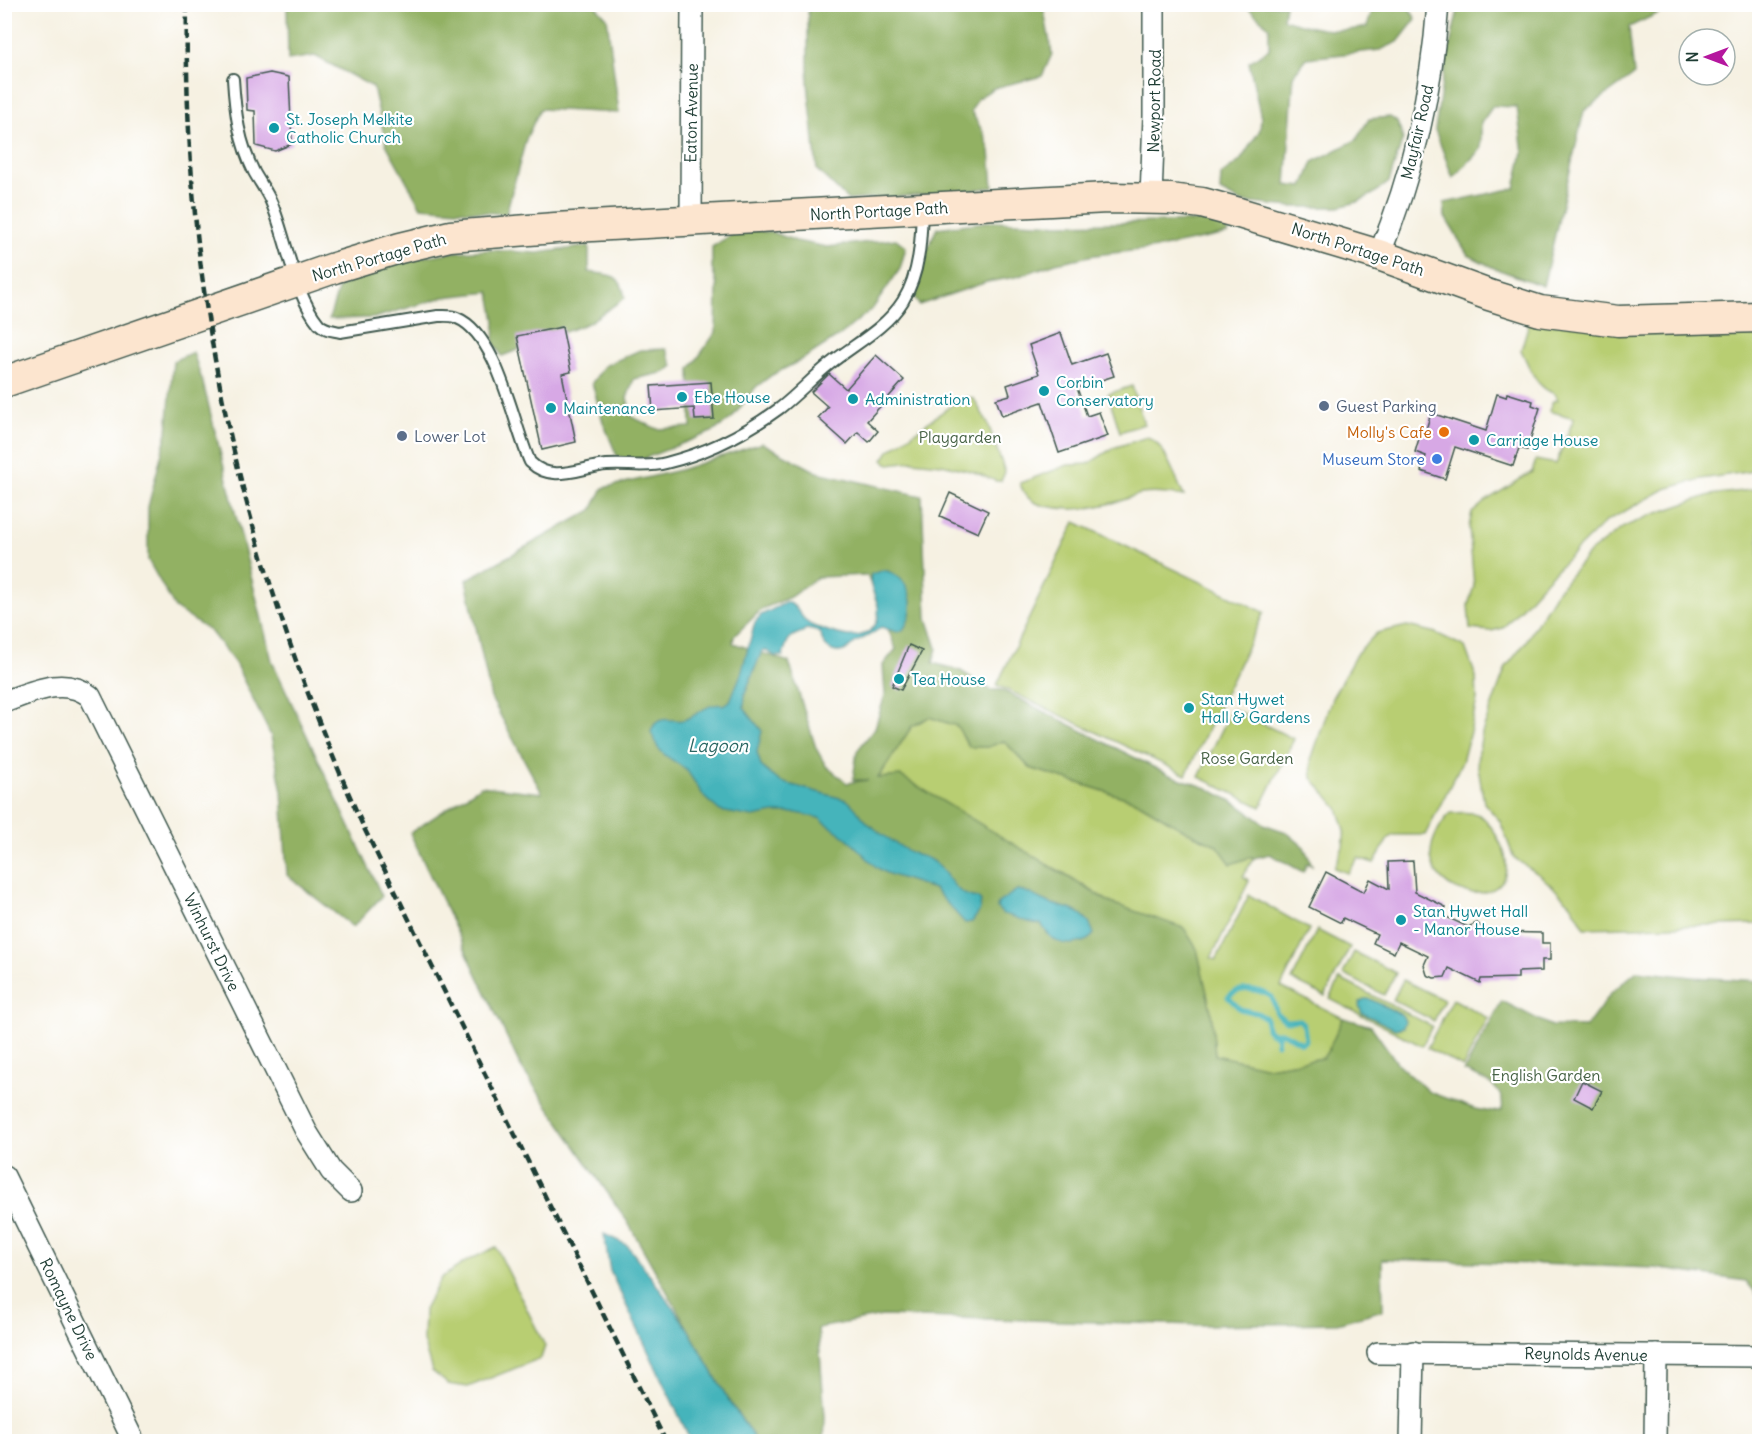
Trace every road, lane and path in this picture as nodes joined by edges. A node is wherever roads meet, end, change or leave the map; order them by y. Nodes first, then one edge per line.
1 (692, 4) edge
2 (1154, 4) edge
3 (1437, 4) edge
4 (233, 79) dead end
5 (1151, 198) junction
6 (922, 208) junction
7 (691, 221) junction
8 (1379, 255) junction
9 (297, 280) junction
10 (1760, 317) edge
11 (4, 382) edge
12 (4, 702) edge
13 (4, 1176) edge
14 (351, 1191) dead end
15 (1413, 1352) junction
16 (1378, 1353) dead end
17 (1656, 1355) junction
18 (1760, 1356) edge
19 (134, 1442) edge
20 (1411, 1442) edge
21 (1655, 1442) edge

1 - 7 street, Eaton Avenue
2 - 5 street, Newport Road
3 - 8 street, Mayfair Road
4 - 9 lane
5 - 6 main road, North Portage Path
5 - 8 main road, North Portage Path
6 - 7 main road, North Portage Path
6 - 9 lane
7 - 9 main road, North Portage Path
8 - 10 main road, North Portage Path
9 - 11 main road, North Portage Path
12 - 14 street, Winhurst Drive
13 - 19 street, Romayne Drive
15 - 16 street, Reynolds Avenue
15 - 17 street, Reynolds Avenue
15 - 20 street
17 - 18 street, Reynolds Avenue
17 - 21 street

